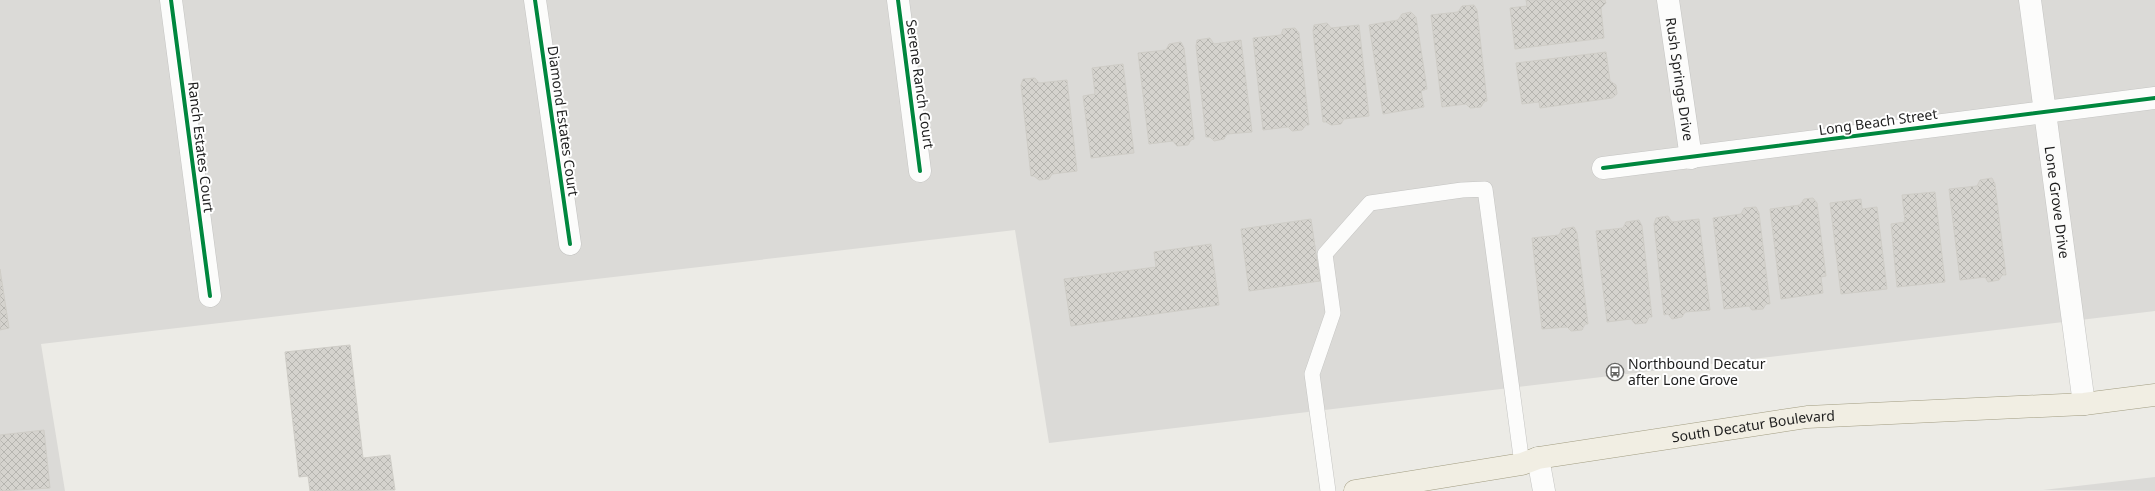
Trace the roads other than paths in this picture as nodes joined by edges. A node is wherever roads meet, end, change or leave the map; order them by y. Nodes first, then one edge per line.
1 (171, 0) edge
2 (535, 0) edge
3 (898, 0) edge
4 (1668, 0) edge
5 (2030, 0) edge
6 (2155, 98) edge
7 (2046, 111) junction
8 (1692, 158) junction
9 (1603, 168) dead end
10 (920, 171) dead end
11 (570, 244) dead end
12 (210, 296) dead end
13 (2155, 395) edge
14 (2084, 404) junction
15 (1530, 461) junction
16 (1328, 491) edge
17 (1355, 491) edge
18 (1544, 491) edge

1 - 12 street, Ranch Estates Court
2 - 11 street, Diamond Estates Court
3 - 10 street, Serene Ranch Court
4 - 8 street, Rush Springs Drive
5 - 7 street, Lone Grove Drive
6 - 7 street, Long Beach Street
7 - 8 street, Long Beach Street
7 - 14 street, Lone Grove Drive
8 - 9 street, Long Beach Street
13 - 14 main road, South Decatur Boulevard
14 - 15 main road, South Decatur Boulevard
15 - 16 lane
15 - 17 main road, South Decatur Boulevard
15 - 18 street

